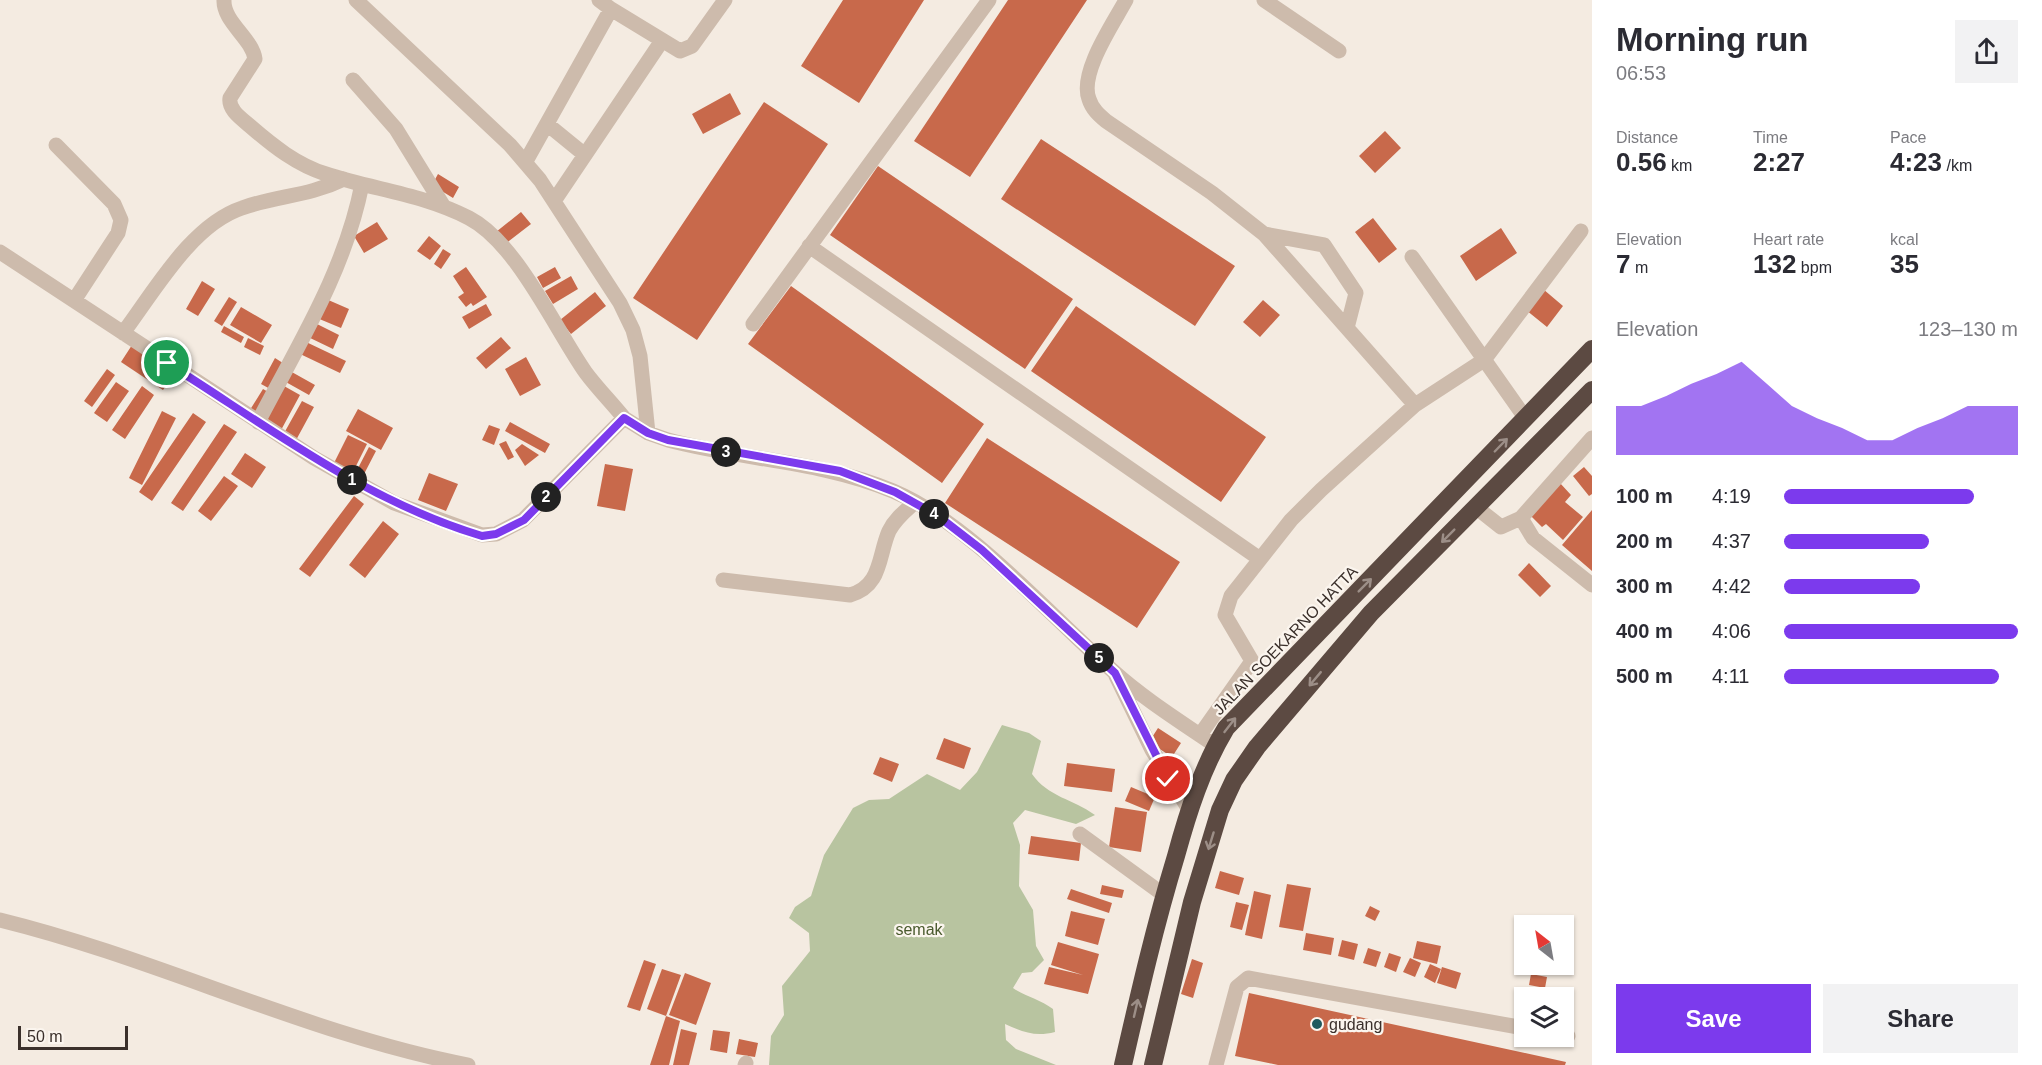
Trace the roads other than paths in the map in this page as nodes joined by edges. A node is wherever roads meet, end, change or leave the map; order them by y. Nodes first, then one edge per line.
1 (224, 0) edge
2 (356, 0) edge
3 (725, 0) edge
4 (989, 0) edge
5 (1126, 0) edge
6 (1263, 0) edge
7 (605, 4) edge
8 (661, 42) junction
9 (1339, 51) dead end
10 (353, 80) dead end
11 (547, 124) junction
12 (56, 145) dead end
13 (585, 155) junction
14 (526, 161) junction
15 (344, 179) junction
16 (362, 184) junction
17 (554, 201) junction
18 (444, 207) junction
19 (1581, 231) dead end
20 (1264, 234) junction
21 (809, 246) junction
22 (0, 252) edge
23 (1412, 257) dead end
24 (75, 299) junction
25 (753, 324) dead end
26 (1347, 328) junction
27 (123, 333) junction
28 (1592, 349) edge
29 (1484, 360) junction
30 (1592, 390) edge
31 (1415, 405) junction
32 (624, 418) junction
33 (1526, 419) junction
34 (258, 422) junction
35 (648, 433) junction
36 (1592, 438) edge
37 (914, 503) junction
38 (1477, 508) junction
39 (1521, 518) junction
40 (1260, 559) junction
41 (723, 580) dead end
42 (1592, 585) edge
43 (1115, 673) junction
44 (1200, 735) junction
45 (1216, 746) junction
46 (1190, 811) junction
47 (1080, 834) dead end
48 (1164, 895) junction
49 (0, 920) edge
50 (1514, 1026) edge
51 (468, 1065) edge
52 (1123, 1065) edge
53 (1153, 1065) edge
54 (1216, 1065) edge

1 - 15 street
2 - 14 street
3 - 8 street
4 - 21 street
5 - 20 street
6 - 9 street
7 - 8 street
7 - 11 street
8 - 13 street
10 - 18 street
11 - 13 street
11 - 14 street
12 - 24 street
13 - 17 street
14 - 17 street
15 - 16 street
15 - 27 street
16 - 18 street
16 - 34 street
17 - 35 street
18 - 32 street
19 - 29 street
20 - 26 street
20 - 26 street
21 - 25 street
21 - 40 street
22 - 24 street
23 - 29 street
24 - 27 street
26 - 31 street
27 - 34 street
28 - 33 highway, JALAN SOEKARNO HATTA
29 - 31 street
29 - 33 street
30 - 38 highway
31 - 40 street
32 - 34 street
32 - 35 street
45 -> 33 highway, JALAN SOEKARNO HATTA
35 - 37 street
36 - 39 street
37 - 41 street
37 - 43 street
38 - 39 street
38 -> 53 highway
39 - 42 street
40 - 44 street
43 - 44 street
43 - 46 street
44 - 45 street
45 - 46 highway, JALAN SOEKARNO HATTA
46 - 48 highway, JALAN SOEKARNO HATTA
47 - 48 street
52 -> 48 highway, JALAN SOEKARNO HATTA
49 - 51 street
50 - 54 street

